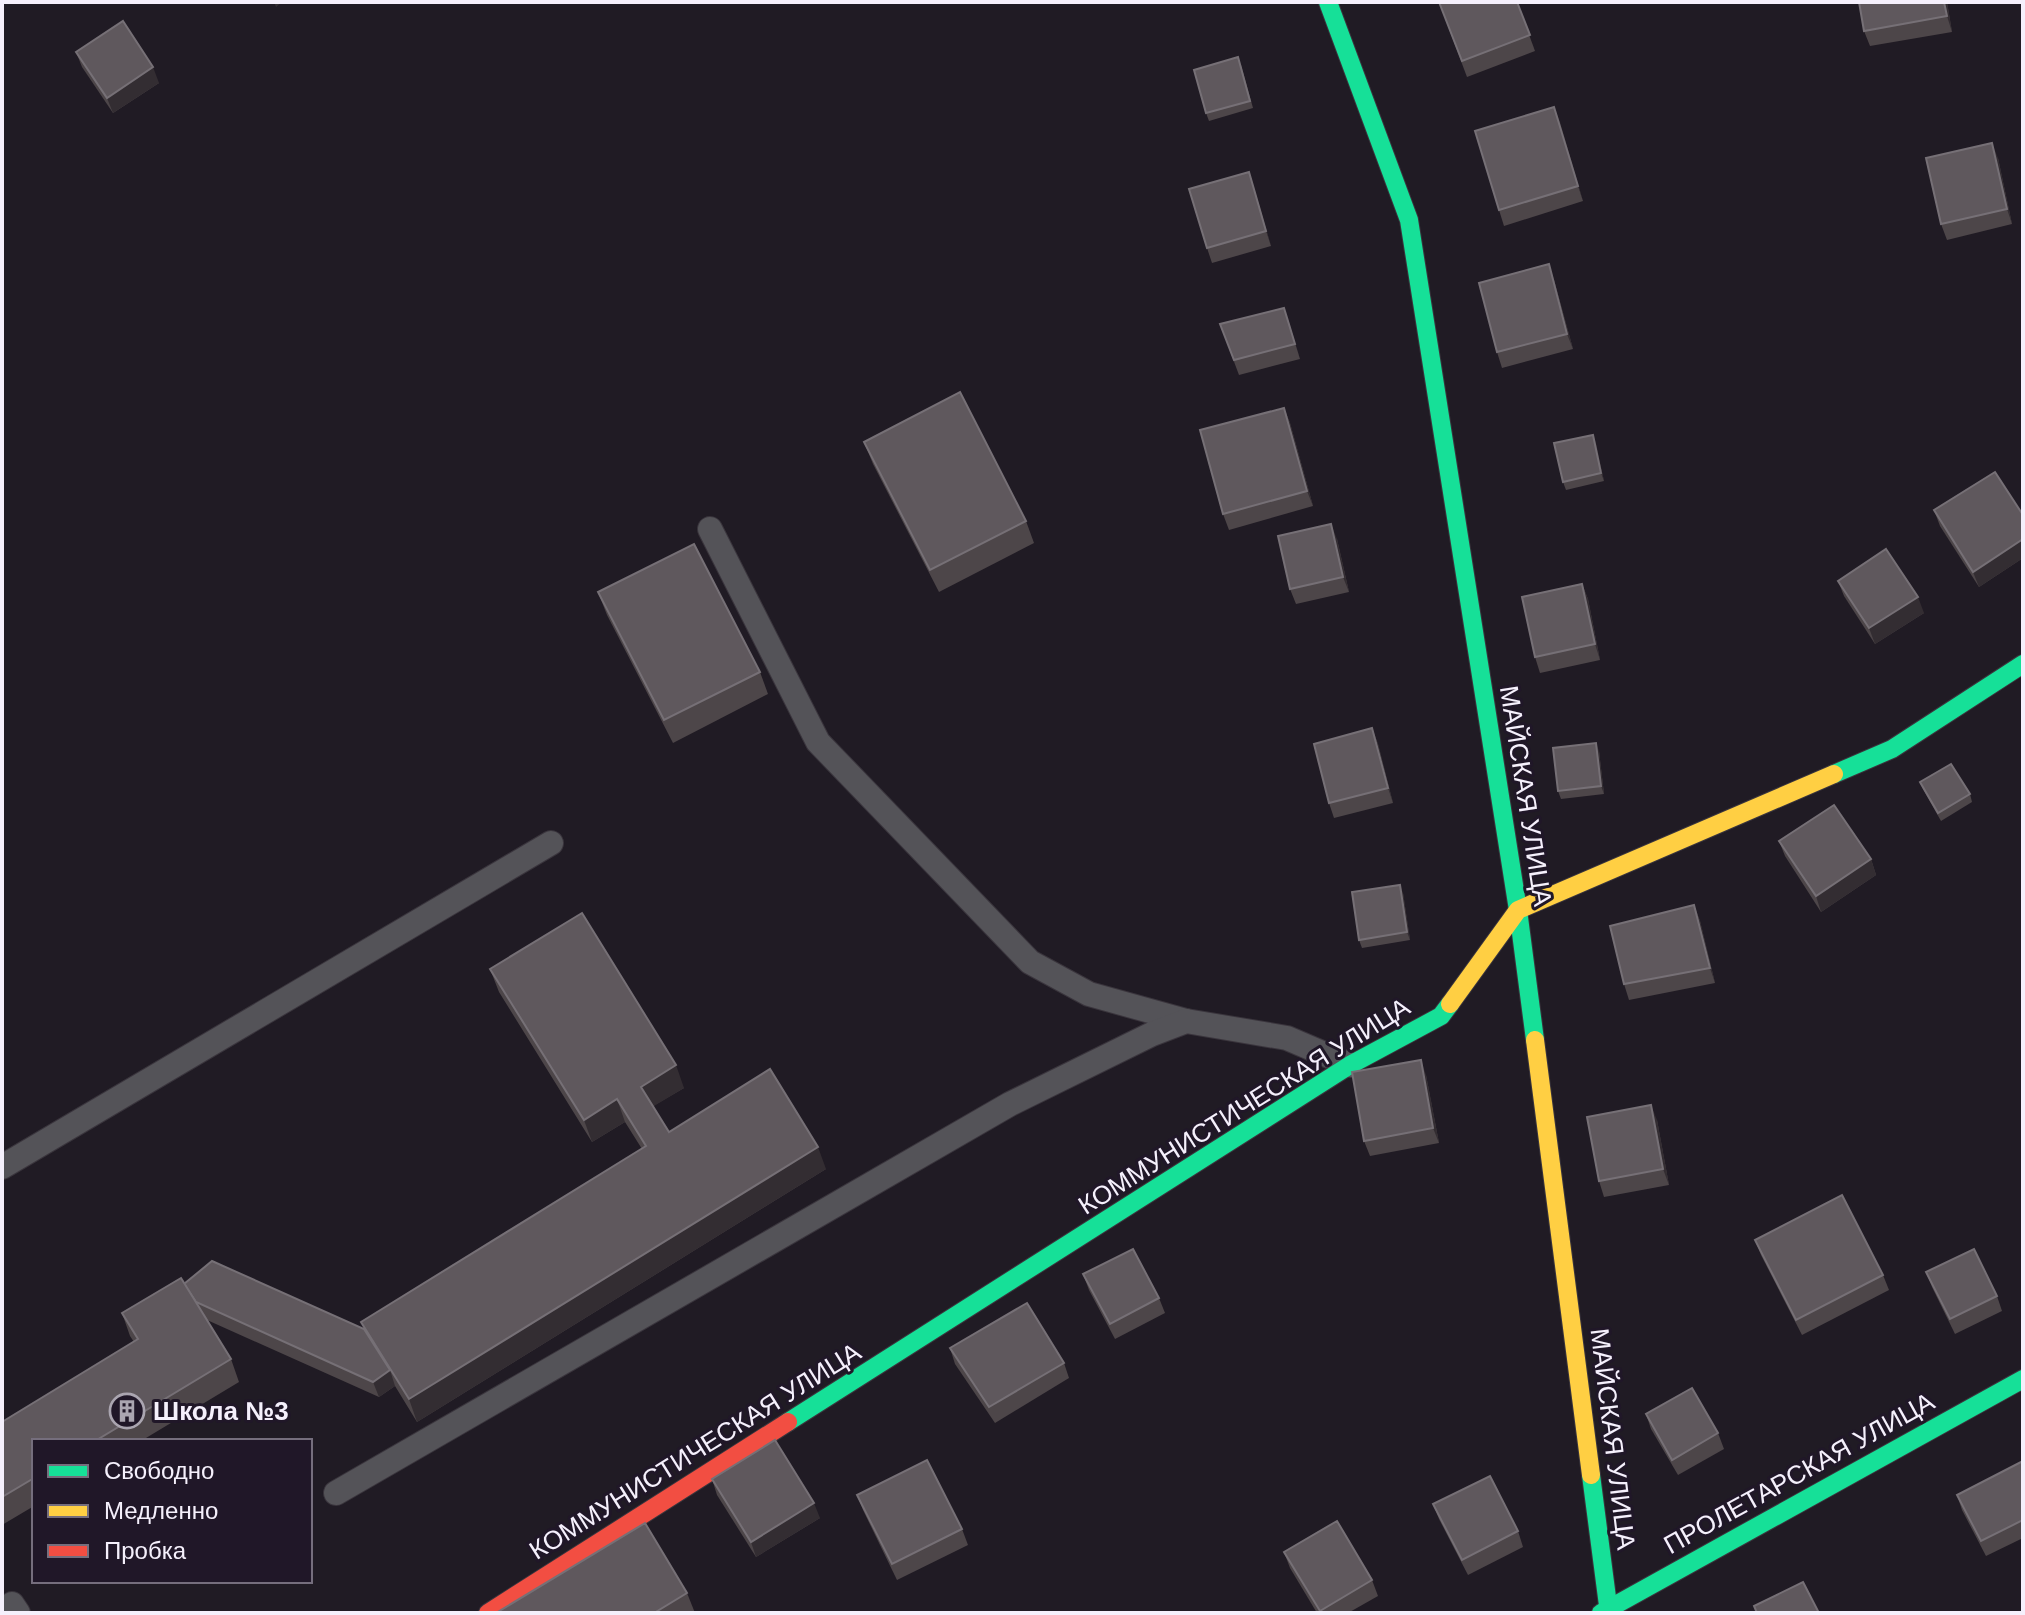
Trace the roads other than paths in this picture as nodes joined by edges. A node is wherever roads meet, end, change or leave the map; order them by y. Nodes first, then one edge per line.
1 (1328, 2) edge
2 (710, 529) dead end
3 (2023, 664) edge
4 (551, 843) dead end
5 (1518, 910) junction
6 (1186, 1021) junction
7 (1350, 1065) junction
8 (2, 1167) edge
9 (2023, 1379) edge
10 (336, 1493) dead end
11 (1606, 1611) edge
12 (488, 1613) edge

1 - 5 street, МАЙСКАЯ УЛИЦА
2 - 6 lane
3 - 5 street
4 - 8 lane
5 - 7 street, КОММУНИСТИЧЕСКАЯ УЛИЦА
5 - 11 street, МАЙСКАЯ УЛИЦА
6 - 7 lane
6 - 10 lane
7 - 12 street, КОММУНИСТИЧЕСКАЯ УЛИЦА
9 - 11 street, ПРОЛЕТАРСКАЯ УЛИЦА

